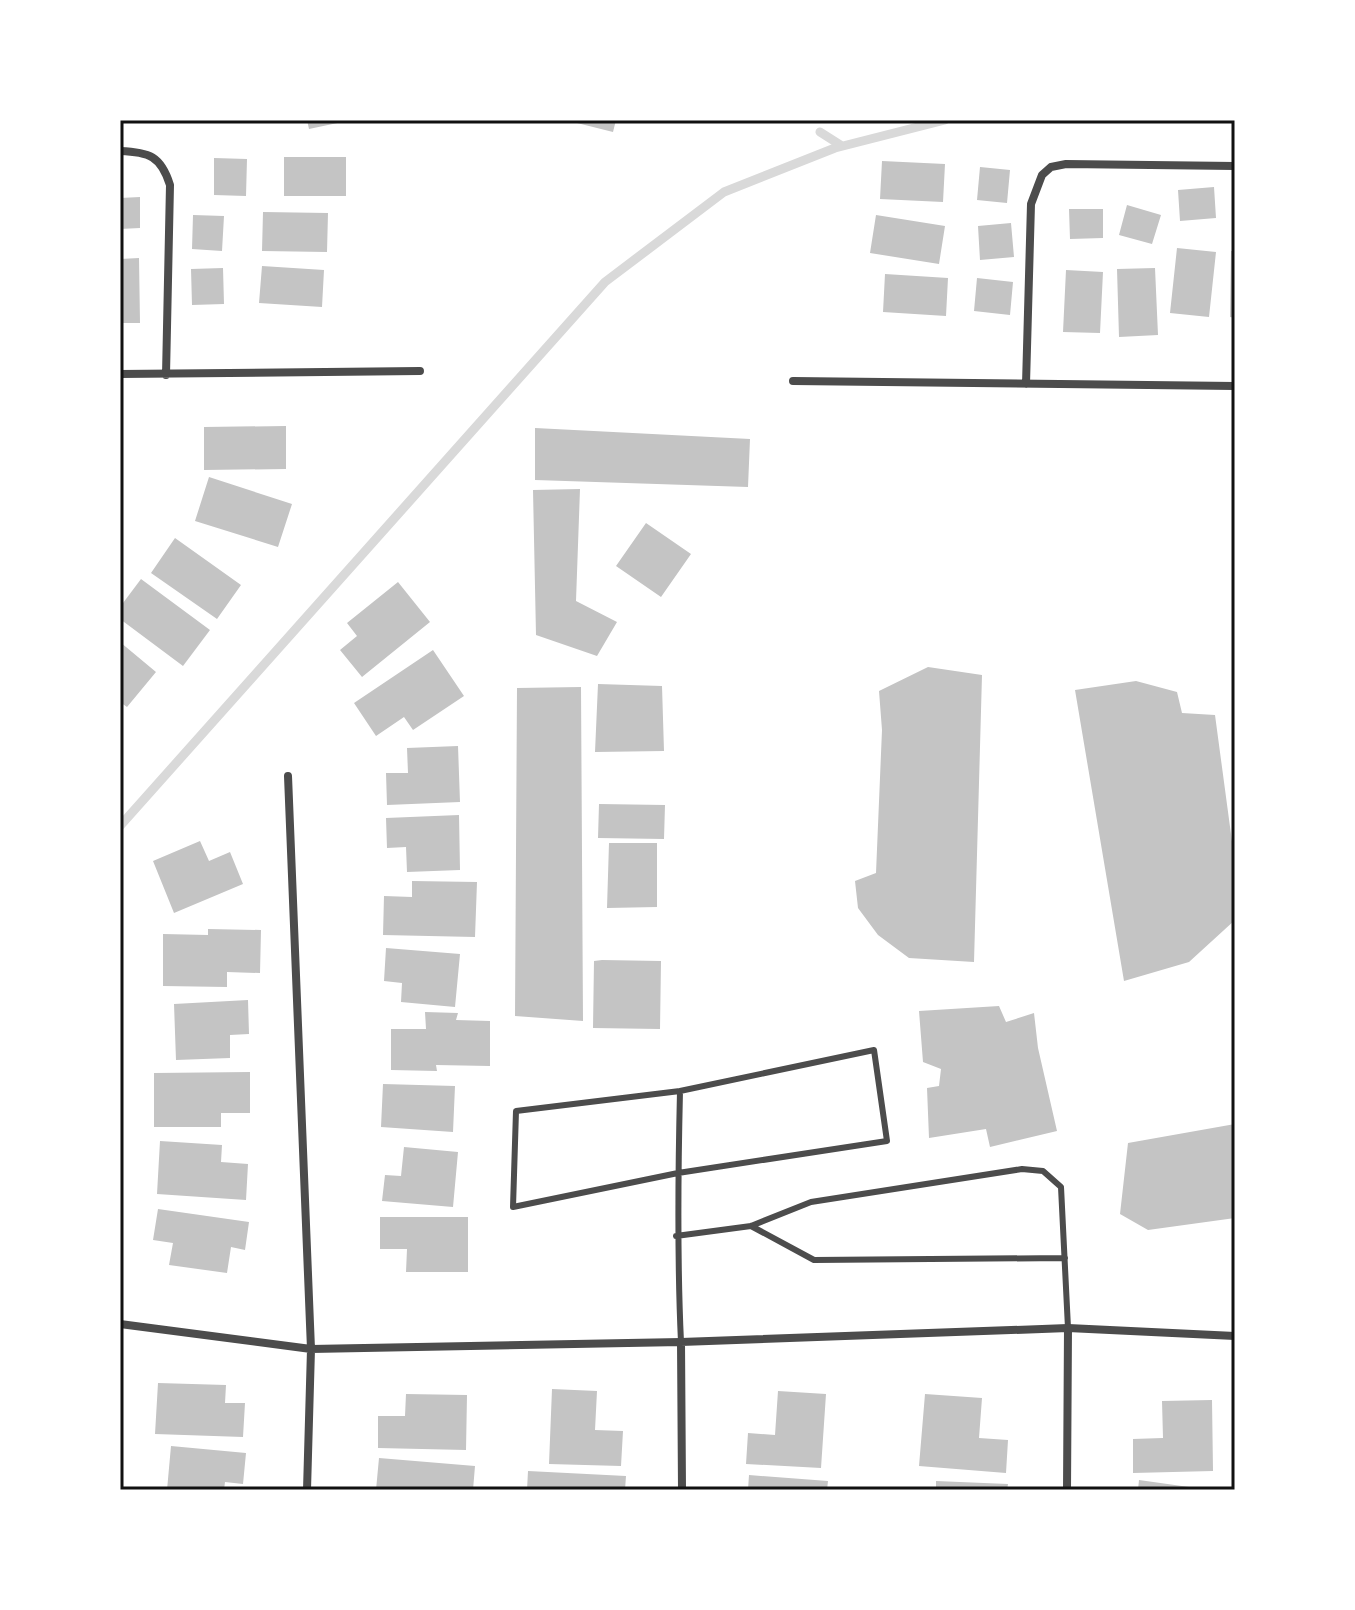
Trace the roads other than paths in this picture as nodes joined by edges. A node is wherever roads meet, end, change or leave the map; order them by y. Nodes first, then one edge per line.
1 (120, 151) edge
2 (1235, 166) edge
3 (420, 371) dead end
4 (120, 374) edge
5 (166, 375) junction
6 (793, 381) dead end
7 (1026, 384) junction
8 (1235, 386) edge
9 (288, 776) dead end
10 (680, 1091) junction
11 (678, 1173) junction
12 (751, 1226) junction
13 (676, 1236) junction
14 (1065, 1258) junction
15 (120, 1324) edge
16 (1068, 1328) junction
17 (1235, 1336) edge
18 (681, 1342) junction
19 (311, 1349) junction
20 (307, 1490) edge
21 (682, 1490) edge
22 (1067, 1490) edge

1 - 5 street
2 - 7 street
3 - 5 street
4 - 5 street
6 - 7 street
7 - 8 street
9 - 19 street
10 - 11 lane
10 - 11 lane
10 - 11 lane
11 - 13 lane
12 - 13 lane
12 - 14 lane
12 - 14 lane
13 - 18 lane
14 - 16 lane
15 - 19 street
16 - 17 street
16 - 18 street
16 - 22 street
18 - 19 street
18 - 21 street
19 - 20 street

